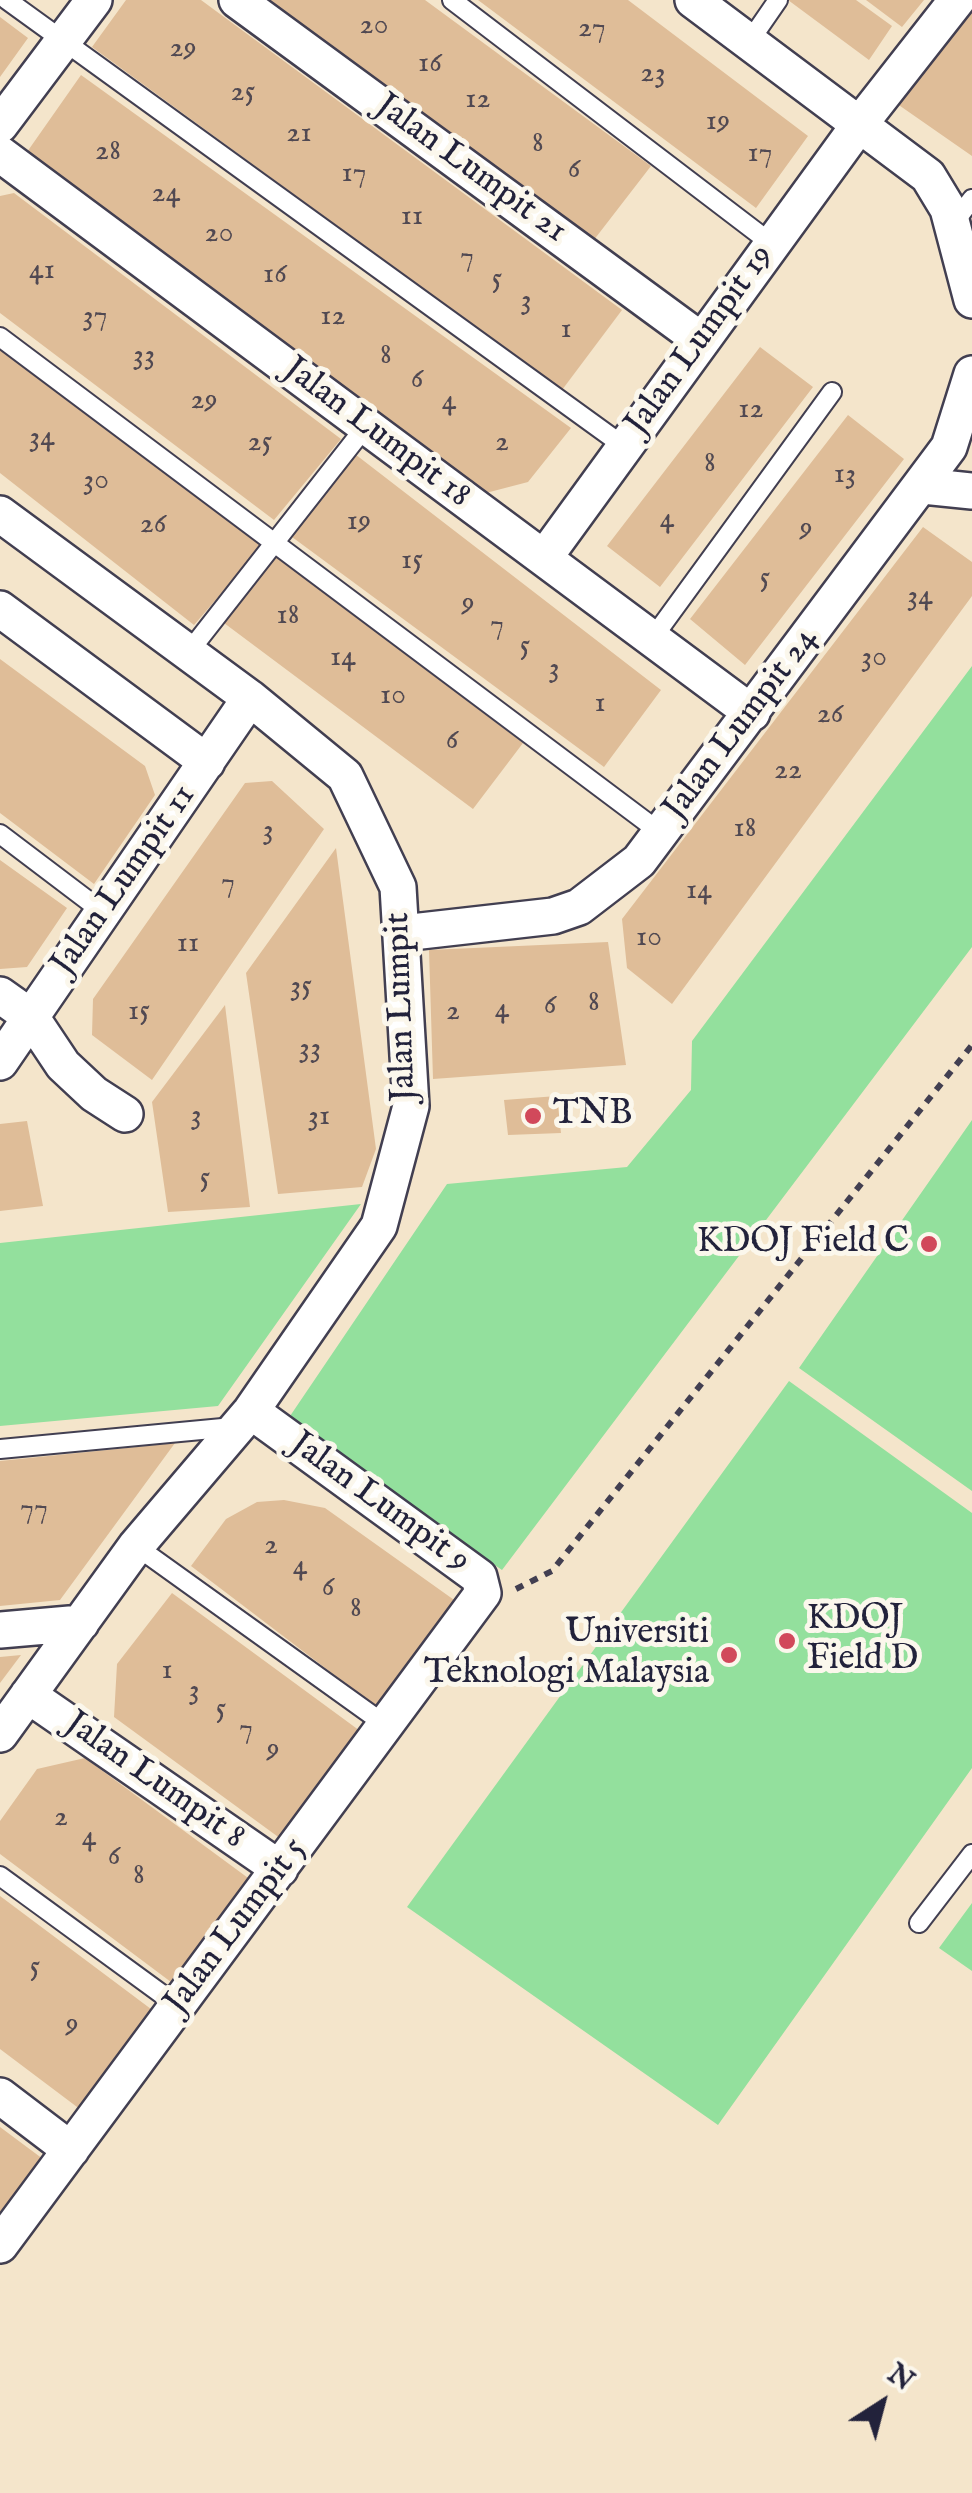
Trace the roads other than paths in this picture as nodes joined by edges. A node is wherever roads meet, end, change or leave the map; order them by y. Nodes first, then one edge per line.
1 (7, 0) edge
2 (94, 0) edge
3 (238, 0) edge
4 (452, 0) edge
5 (692, 0) edge
6 (778, 0) edge
7 (957, 0) edge
8 (63, 42) junction
9 (748, 42) junction
10 (0, 125) edge
11 (860, 125) junction
12 (0, 154) edge
13 (962, 212) edge
14 (772, 244) junction
15 (972, 300) edge
16 (0, 337) edge
17 (702, 341) junction
18 (972, 374) edge
19 (832, 392) dead end
20 (366, 426) junction
21 (625, 447) junction
22 (923, 486) junction
23 (972, 490) edge
24 (0, 514) edge
25 (274, 542) junction
26 (544, 558) junction
27 (0, 609) edge
28 (652, 638) junction
29 (188, 653) junction
30 (250, 698) junction
31 (752, 713) junction
32 (207, 762) junction
33 (661, 833) junction
34 (0, 834) edge
35 (103, 912) junction
36 (403, 933) junction
37 (0, 995) edge
38 (31, 1017) junction
39 (0, 1062) edge
40 (125, 1114) dead end
41 (244, 1419) junction
42 (0, 1449) edge
43 (136, 1546) junction
44 (474, 1609) joint
45 (81, 1623) junction
46 (0, 1630) edge
47 (28, 1695) junction
48 (387, 1726) junction
49 (0, 1734) edge
50 (972, 1854) edge
51 (280, 1870) junction
52 (0, 1876) edge
53 (918, 1923) dead end
54 (178, 2006) junction
55 (0, 2096) edge
56 (71, 2150) junction
57 (0, 2245) edge

1 - 8 lane
2 - 8 street
3 - 17 street, Jalan Lumpit 21
4 - 14 lane
5 - 9 street
6 - 9 lane
7 - 11 street, Jalan Lumpit 19
8 - 10 street
8 - 21 lane
9 - 11 street
11 - 13 street
11 - 14 street, Jalan Lumpit 19
12 - 20 street, Jalan Lumpit 18
13 - 15 street
14 - 17 street, Jalan Lumpit 19
16 - 25 lane
17 - 21 street, Jalan Lumpit 19
18 - 22 street, Jalan Lumpit 24
19 - 28 lane
20 - 25 lane
20 - 26 street, Jalan Lumpit 18
21 - 26 street, Jalan Lumpit 19
22 - 23 street
22 - 31 street, Jalan Lumpit 24
24 - 29 street, Jalan Lumpit
25 - 29 lane
25 - 33 lane
26 - 28 street, Jalan Lumpit 18
27 - 32 street
28 - 31 street, Jalan Lumpit 18
29 - 30 street, Jalan Lumpit
30 - 32 street, Jalan Lumpit 11
30 - 36 street, Jalan Lumpit
31 - 33 street, Jalan Lumpit 24
32 - 35 street, Jalan Lumpit 11
33 - 36 street, Jalan Lumpit 24
34 - 35 lane
35 - 38 street, Jalan Lumpit 11
36 - 41 street, Jalan Lumpit
37 - 38 street
38 - 39 street, Jalan Lumpit 11
38 - 40 street
41 - 42 lane
41 - 43 street, Jalan Lumpit
41 - 44 street, Jalan Lumpit 9
43 - 45 street, Jalan Lumpit
43 - 48 lane
44 - 48 street, Jalan Lumpit 5
45 - 46 street
45 - 47 street, Jalan Lumpit
47 - 49 street, Jalan Lumpit
47 - 51 street, Jalan Lumpit 8
48 - 51 street, Jalan Lumpit 5
50 - 53 lane
51 - 54 street, Jalan Lumpit 5
52 - 54 lane
54 - 56 street, Jalan Lumpit 5
55 - 56 street
56 - 57 street, Jalan Lumpit 5

